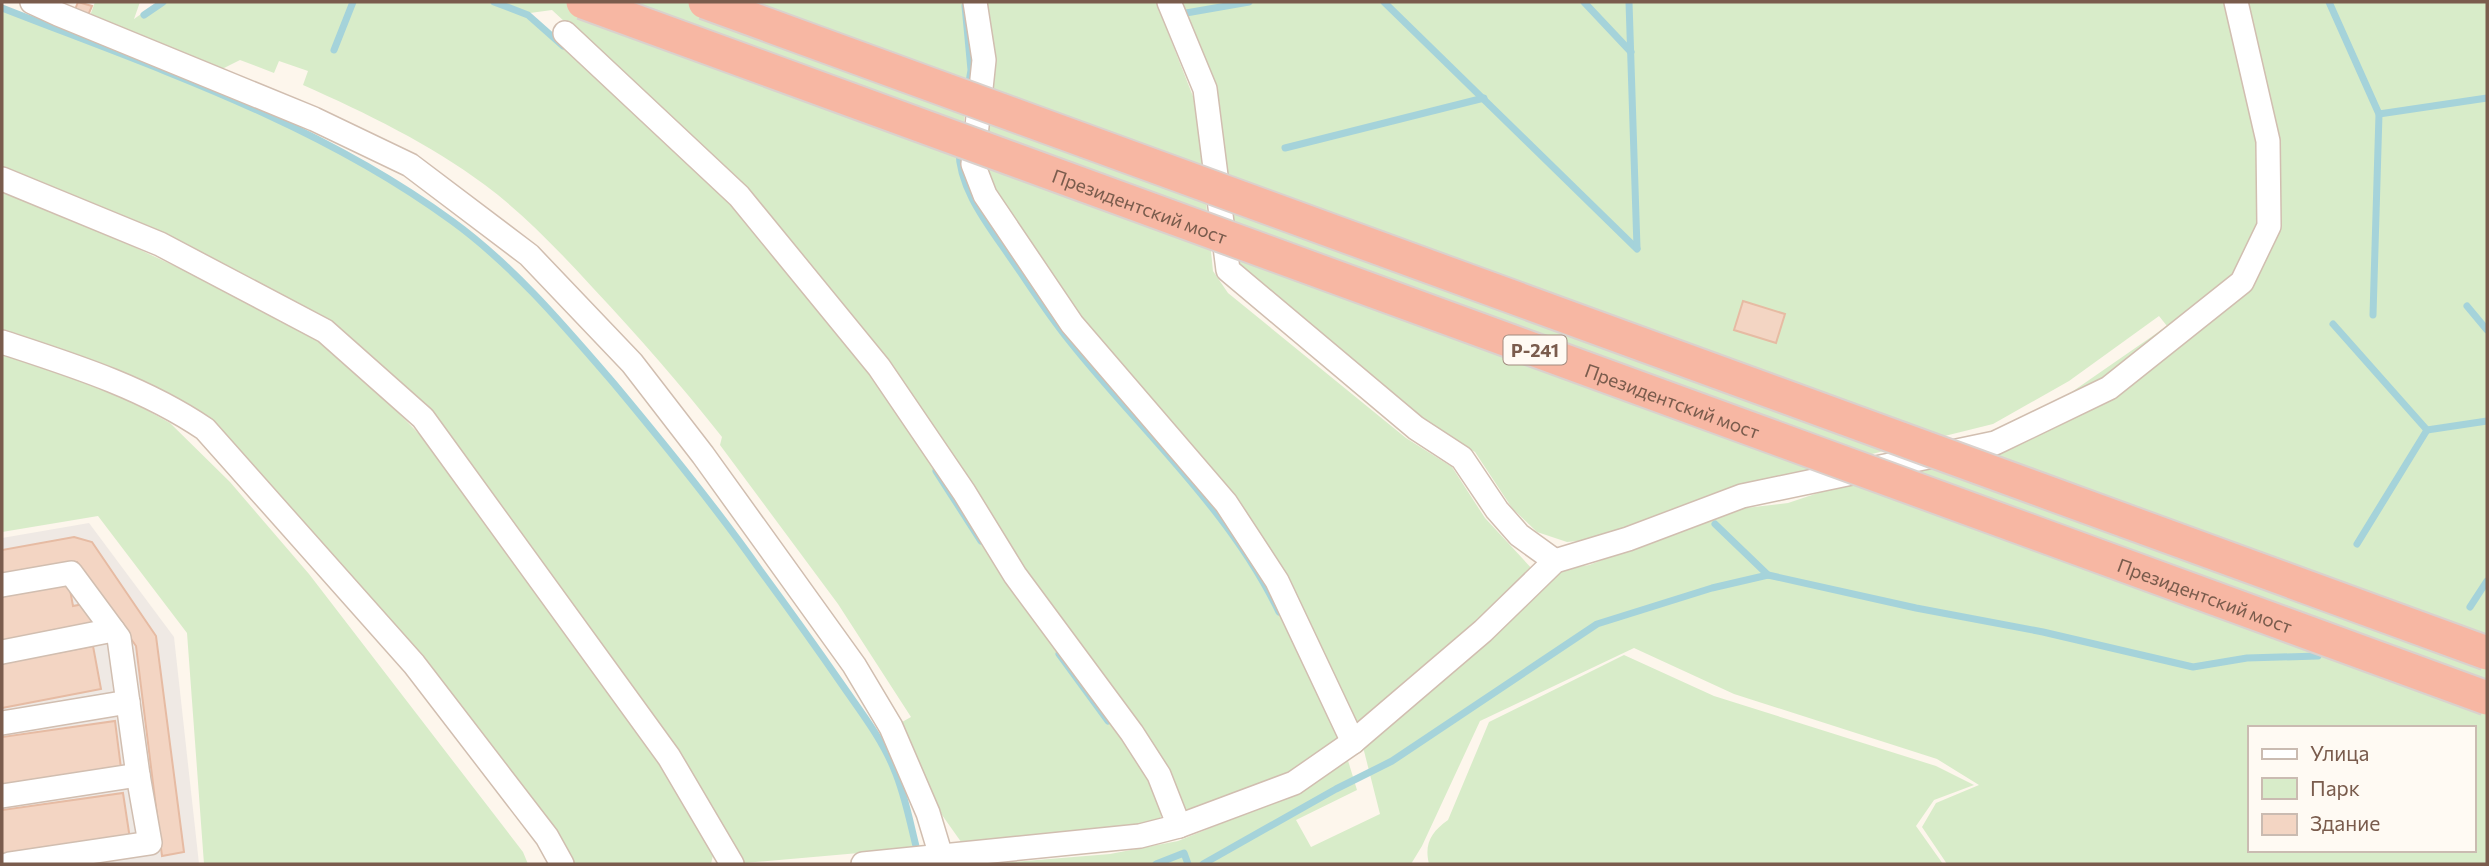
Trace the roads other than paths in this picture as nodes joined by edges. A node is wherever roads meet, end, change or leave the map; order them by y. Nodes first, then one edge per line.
1 (32, 2) edge
2 (583, 2) edge
3 (705, 2) edge
4 (975, 2) edge
5 (1169, 2) edge
6 (2236, 2) edge
7 (565, 33) dead end
8 (2, 179) edge
9 (2, 342) edge
10 (1555, 561) junction
11 (2, 584) edge
12 (113, 630) junction
13 (2, 652) edge
14 (2487, 653) edge
15 (2487, 698) edge
16 (128, 702) junction
17 (2, 723) edge
18 (1353, 742) junction
19 (138, 775) junction
20 (2, 796) edge
21 (1178, 826) junction
22 (941, 856) junction
23 (9, 864) edge
24 (562, 864) edge
25 (732, 864) edge
26 (863, 864) edge

1 - 22 lane
2 - 15 highway, Президентский мост / Р-241, bridge
3 - 14 highway, Р-241, bridge
4 - 18 lane
5 - 10 lane
6 - 10 lane
7 - 21 lane
8 - 25 lane
9 - 24 lane
10 - 18 lane
11 - 12 lane
12 - 13 lane
12 - 16 lane
16 - 17 lane
16 - 19 lane
18 - 21 lane
19 - 20 lane
19 - 23 lane
21 - 22 lane
22 - 26 lane

